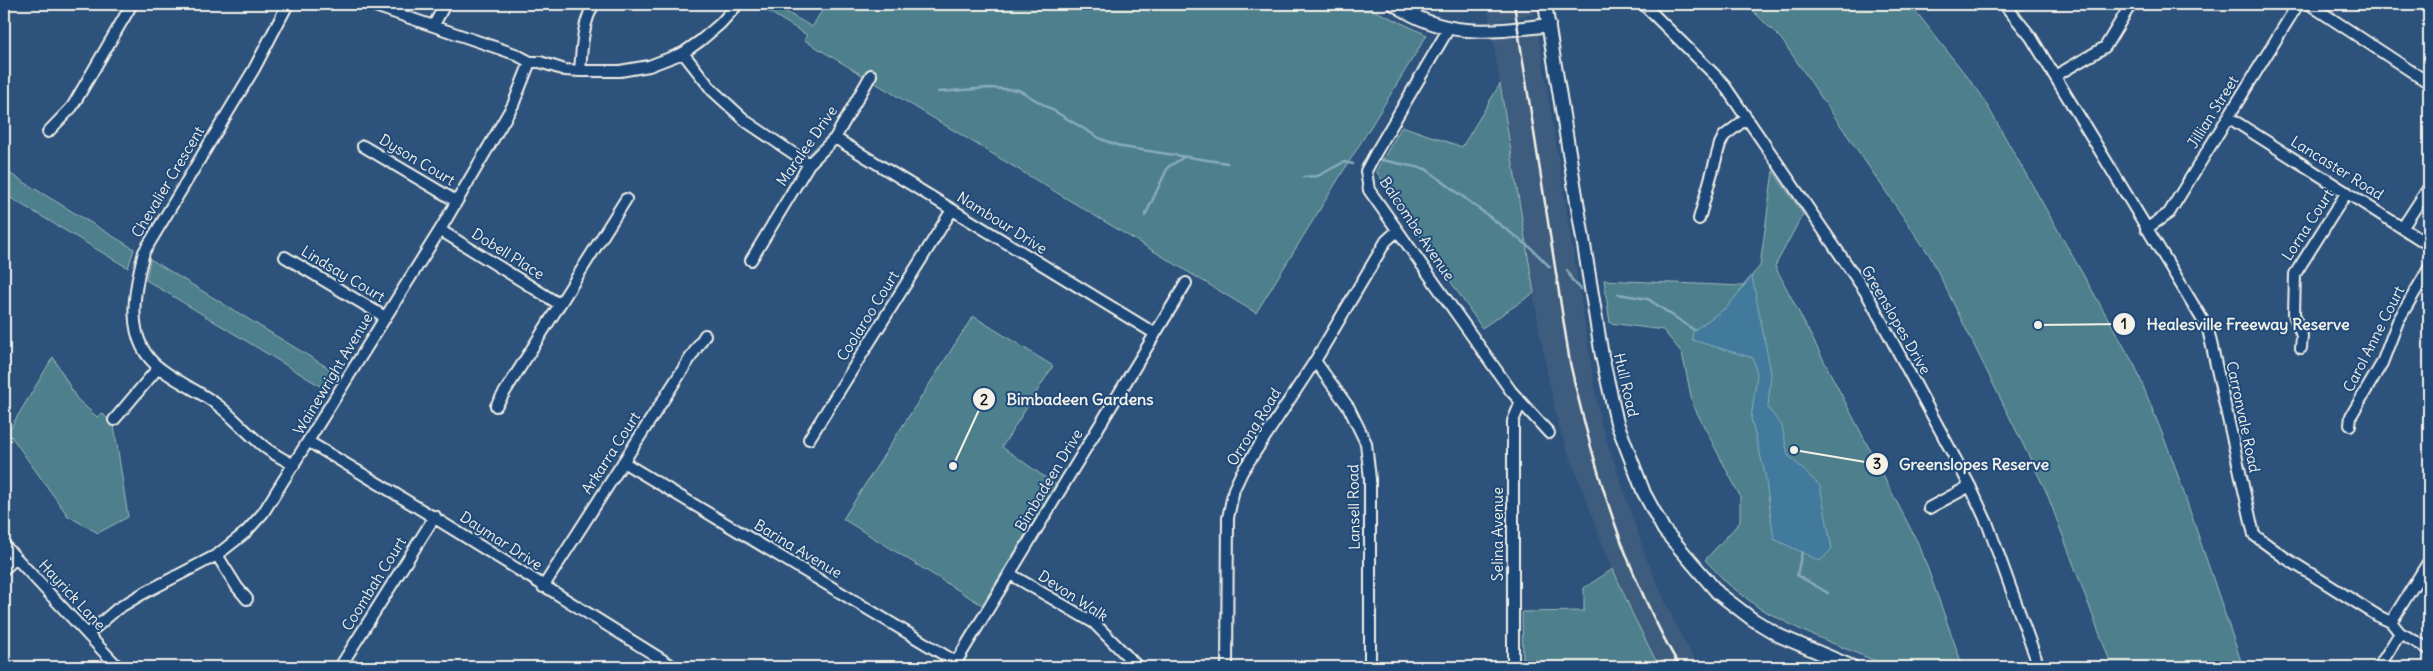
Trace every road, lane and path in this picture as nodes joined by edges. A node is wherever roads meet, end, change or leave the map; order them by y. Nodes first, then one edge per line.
1 (132, 4) edge
2 (288, 4) edge
3 (369, 4) edge
4 (445, 4) edge
5 (594, 4) edge
6 (738, 4) edge
7 (1394, 4) edge
8 (1545, 4) edge
9 (1644, 4) edge
10 (2004, 4) edge
11 (2131, 4) edge
12 (2298, 4) edge
13 (2308, 4) edge
14 (434, 25) junction
15 (1548, 25) junction
16 (1450, 28) junction
17 (682, 53) junction
18 (530, 62) junction
19 (580, 71) junction
20 (871, 75) dead end
21 (2055, 76) junction
22 (2429, 83) edge
23 (2228, 117) junction
24 (1747, 118) junction
25 (48, 132) dead end
26 (835, 138) junction
27 (363, 146) dead end
28 (809, 164) junction
29 (2429, 187) edge
30 (2347, 192) junction
31 (626, 199) dead end
32 (456, 201) junction
33 (952, 210) junction
34 (1699, 219) dead end
35 (2403, 227) junction
36 (2146, 229) junction
37 (440, 230) junction
38 (1397, 231) junction
39 (2429, 244) edge
40 (285, 257) dead end
41 (751, 260) dead end
42 (2429, 268) edge
43 (1186, 284) dead end
44 (559, 304) junction
45 (385, 317) junction
46 (1154, 333) junction
47 (705, 335) dead end
48 (2301, 348) dead end
49 (1315, 361) junction
50 (158, 368) junction
51 (1521, 402) junction
52 (496, 406) dead end
53 (114, 420) dead end
54 (2350, 426) dead end
55 (1551, 435) dead end
56 (809, 439) dead end
57 (310, 442) junction
58 (623, 462) junction
59 (294, 465) junction
60 (1970, 486) junction
61 (1929, 508) dead end
62 (435, 516) junction
63 (4, 544) edge
64 (218, 555) junction
65 (16, 558) junction
66 (2429, 561) edge
67 (4, 569) edge
68 (1010, 574) junction
69 (543, 587) junction
70 (247, 599) dead end
71 (2391, 622) junction
72 (2400, 633) junction
73 (88, 634) junction
74 (2429, 649) edge
75 (955, 664) edge
76 (1847, 666) edge
77 (118, 667) edge
78 (340, 667) edge
79 (674, 667) edge
80 (1138, 667) edge
81 (1226, 667) edge
82 (1370, 667) edge
83 (1513, 667) edge
84 (2039, 667) edge
85 (2379, 667) edge

1 - 25 street
2 - 50 street, Chevalier Crescent
3 - 14 street
4 - 14 street
5 - 19 street
6 - 17 street
7 - 16 main road
8 - 15 main road, Hull Road
9 - 24 street, Greenslopes Drive
10 - 21 street, Carronvale Road
11 - 21 street
12 - 23 street, Jillian Street
13 - 22 street
14 - 18 street
15 - 16 main road
15 - 76 main road, Hull Road
16 - 38 street, Balcombe Avenue
17 - 19 street
17 - 28 street
18 - 19 street
18 - 32 street, Wainewright Avenue
20 - 26 street, Maralee Drive
21 - 36 street, Carronvale Road
23 - 30 street, Lancaster Road
23 - 36 street, Jillian Street
24 - 34 street
24 - 60 street, Greenslopes Drive
26 - 28 street, Maralee Drive
26 - 33 street, Nambour Drive
27 - 32 street, Dyson Court
28 - 41 street, Maralee Drive
29 - 35 street
30 - 35 street, Lancaster Road
30 - 48 street, Lorna Court
31 - 44 street
32 - 37 street, Wainewright Avenue
33 - 46 street, Nambour Drive
33 - 56 street, Coolaroo Court
35 - 39 street, Lancaster Road
36 - 71 street, Carronvale Road
37 - 44 street, Dobell Place
37 - 45 street, Wainewright Avenue
38 - 49 street, Orrong Road
38 - 51 street, Balcombe Avenue
40 - 45 street, Lindsay Court
42 - 54 street, Carol Anne Court
43 - 46 street, Bimbadeen Drive
44 - 52 street
45 - 57 street, Wainewright Avenue
46 - 68 street, Bimbadeen Drive
47 - 58 street, Arkarra Court
49 - 81 street, Orrong Road
49 - 82 street, Lansell Road
50 - 53 street
50 - 59 street, Chevalier Crescent
51 - 55 street, Balcombe Avenue
51 - 83 street, Selina Avenue
57 - 59 street, Wainewright Avenue
57 - 62 street, Daymar Drive
58 - 69 street, Arkarra Court
58 - 75 street, Barina Avenue
59 - 64 street, Wainewright Avenue
60 - 61 street
60 - 84 street, Greenslopes Drive
62 - 69 street, Daymar Drive
62 - 78 street, Coombah Court
63 - 65 street, Hayrick Lane
64 - 70 street
64 - 73 street, Wainewright Avenue
65 - 67 street
65 - 73 street, Hayrick Lane
66 - 71 street
68 - 75 street, Bimbadeen Drive
68 - 80 street, Devon Walk
69 - 79 street, Daymar Drive
71 - 72 street, Carronvale Road
72 - 74 street, Carronvale Road
72 - 85 street
73 - 77 street, Hayrick Lane

